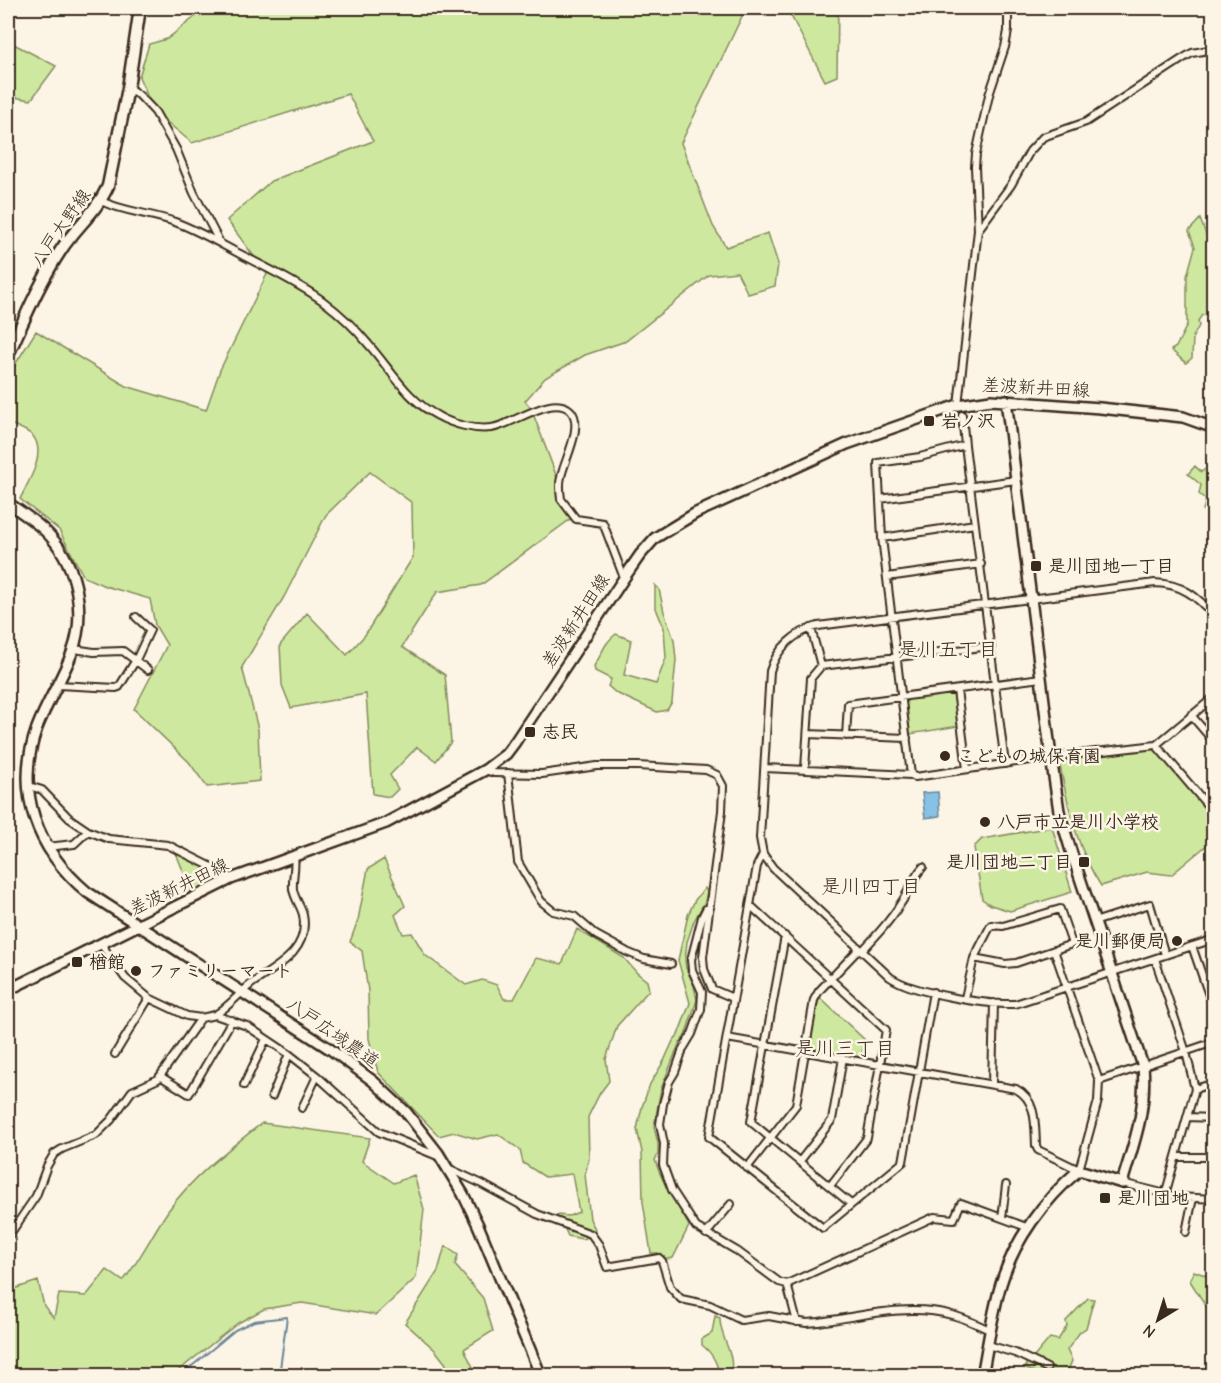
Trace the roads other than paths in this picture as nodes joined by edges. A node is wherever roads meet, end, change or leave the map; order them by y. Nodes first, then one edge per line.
1 (140, 8) edge
2 (1008, 8) edge
3 (1214, 49) edge
4 (128, 88) junction
5 (100, 201) junction
6 (978, 230) junction
7 (220, 244) junction
8 (8, 355) edge
9 (1006, 400) junction
10 (960, 410) junction
11 (1214, 428) edge
12 (965, 445) junction
13 (1016, 480) junction
14 (971, 487) junction
15 (880, 499) junction
16 (8, 503) edge
17 (975, 524) junction
18 (882, 538) junction
19 (981, 564) junction
20 (887, 577) junction
21 (624, 578) junction
22 (1031, 599) junction
23 (986, 605) junction
24 (1214, 616) edge
25 (136, 617) dead end
26 (892, 617) junction
27 (811, 628) junction
28 (991, 646) junction
29 (74, 649) junction
30 (896, 657) junction
31 (136, 660) junction
32 (822, 666) junction
33 (148, 670) dead end
34 (1041, 678) junction
35 (995, 684) junction
36 (58, 685) junction
37 (957, 690) junction
38 (902, 697) junction
39 (1214, 697) edge
40 (1191, 715) junction
41 (807, 734) junction
42 (846, 736) junction
43 (907, 738) junction
44 (1214, 742) edge
45 (1156, 745) junction
46 (1051, 757) junction
47 (1005, 764) junction
48 (765, 768) junction
49 (967, 769) junction
50 (485, 770) junction
51 (805, 770) junction
52 (508, 773) junction
53 (911, 775) junction
54 (29, 786) junction
55 (1214, 813) edge
56 (88, 831) junction
57 (47, 847) junction
58 (763, 854) junction
59 (294, 856) junction
60 (923, 867) dead end
61 (231, 879) junction
62 (751, 906) junction
63 (710, 908) junction
64 (1094, 922) junction
65 (139, 924) junction
66 (785, 936) junction
67 (1214, 939) edge
68 (101, 944) junction
69 (1192, 946) junction
70 (860, 950) junction
71 (1054, 950) junction
72 (1165, 955) junction
73 (974, 958) junction
74 (1155, 959) junction
75 (671, 964) dead end
76 (1112, 973) junction
77 (830, 978) junction
78 (1067, 988) junction
79 (8, 990) edge
80 (243, 991) junction
81 (933, 992) junction
82 (149, 998) junction
83 (734, 998) junction
84 (965, 998) junction
85 (994, 1003) junction
86 (1214, 1010) edge
87 (215, 1016) junction
88 (201, 1018) junction
89 (232, 1020) junction
90 (727, 1038) junction
91 (266, 1039) junction
92 (1214, 1042) edge
93 (764, 1044) junction
94 (805, 1051) junction
95 (1186, 1052) junction
96 (115, 1054) dead end
97 (289, 1054) junction
98 (843, 1058) junction
99 (880, 1065) junction
100 (1143, 1066) junction
101 (918, 1071) junction
102 (160, 1076) junction
103 (317, 1076) junction
104 (1099, 1081) junction
105 (1214, 1083) edge
106 (992, 1084) junction
107 (244, 1085) dead end
108 (1196, 1089) junction
109 (272, 1096) dead end
110 (302, 1108) dead end
111 (1187, 1117) junction
112 (1214, 1118) edge
113 (770, 1138) junction
114 (1176, 1156) junction
115 (441, 1157) junction
116 (1214, 1157) edge
117 (800, 1161) junction
118 (747, 1168) junction
119 (450, 1169) junction
120 (1079, 1170) junction
121 (1122, 1183) junction
122 (1006, 1185) dead end
123 (830, 1186) junction
124 (1165, 1195) junction
125 (1193, 1198) junction
126 (1214, 1199) edge
127 (731, 1204) dead end
128 (851, 1204) junction
129 (1002, 1218) junction
130 (1029, 1228) junction
131 (1186, 1232) dead end
132 (706, 1234) junction
133 (8, 1237) edge
134 (787, 1284) junction
135 (797, 1322) junction
136 (990, 1330) junction
137 (988, 1346) junction
138 (1047, 1368) dead end
139 (541, 1376) edge
140 (982, 1376) edge

1 - 4 main road, 八戸大野線
2 - 6 street
3 - 6 street
4 - 5 main road, 八戸大野線
4 - 7 street
5 - 7 street
5 - 8 main road, 八戸大野線
6 - 10 street
7 - 21 street
9 - 10 street, 差波新井田線
9 - 11 street, 差波新井田線
9 - 13 street
10 - 12 street
10 - 21 street, 差波新井田線
12 - 14 street
12 - 15 street
13 - 14 street
13 - 22 street
14 - 15 street
14 - 17 street
15 - 18 street
16 - 29 street, 八戸広域農道
17 - 18 street
17 - 19 street
18 - 20 street
19 - 20 street
19 - 23 street
20 - 26 street
21 - 50 street, 差波新井田線
22 - 23 street
22 - 24 street
22 - 34 street
23 - 26 street
23 - 28 street
25 - 31 street
26 - 27 street
26 - 30 street
27 - 32 street
27 - 48 street
28 - 30 street
28 - 35 street
29 - 31 street
29 - 36 street, 八戸広域農道
30 - 32 street
30 - 38 street
31 - 33 street
31 - 36 street
32 - 41 street
34 - 35 street
34 - 46 street
35 - 37 street
35 - 47 street
36 - 54 street, 八戸広域農道
37 - 38 street
37 - 49 street
38 - 42 street
38 - 43 street
39 - 40 street
40 - 44 street
40 - 45 street
41 - 42 street
41 - 51 street
42 - 43 street
43 - 53 street
45 - 46 street
45 - 55 street
46 - 47 street
46 - 64 street
47 - 49 street
48 - 51 street
48 - 58 street
49 - 53 street
50 - 52 street
50 - 59 street, 差波新井田線
51 - 53 street
52 - 63 street
52 - 75 street
54 - 56 street
54 - 57 street, 八戸広域農道
56 - 57 street
56 - 61 street
57 - 65 street, 八戸広域農道
58 - 62 street
58 - 70 street
59 - 61 street, 差波新井田線
59 - 80 street
60 - 70 street
61 - 65 street, 差波新井田線
62 - 66 street
62 - 83 street
63 - 83 street
63 - 132 street
64 - 72 street
64 - 76 street
65 - 68 street, 差波新井田線
65 - 80 street, 八戸広域農道
66 - 77 street
66 - 93 street
67 - 69 street
68 - 79 street, 差波新井田線
68 - 82 street
69 - 72 street
69 - 86 street
70 - 77 street
70 - 81 street
71 - 73 street
71 - 73 street
71 - 78 street
72 - 74 street
73 - 84 street
74 - 76 street
74 - 95 street
76 - 78 street
76 - 100 street
77 - 94 street
77 - 99 street
78 - 85 street
78 - 104 street
80 - 87 street
80 - 115 street, 八戸広域農道
81 - 84 street
81 - 101 street
82 - 88 street
82 - 96 street
83 - 90 street
84 - 85 street
85 - 106 street
87 - 88 street
87 - 89 street
88 - 102 street
89 - 91 street
89 - 102 street
90 - 93 street
90 - 118 street
91 - 97 street
91 - 107 street
92 - 95 street
93 - 94 street
93 - 113 street
94 - 98 street
94 - 113 street
95 - 100 street
95 - 108 street
97 - 103 street
97 - 109 street
98 - 99 street
98 - 117 street
99 - 101 street
99 - 123 street
100 - 104 street
100 - 121 street
101 - 106 street
101 - 128 street
102 - 133 street
103 - 110 street
103 - 115 street
104 - 120 street
105 - 108 street
106 - 120 street
108 - 111 street
111 - 112 street
111 - 114 street
113 - 117 street
113 - 118 street
114 - 116 street
114 - 124 street
115 - 119 street, 八戸広域農道
117 - 123 street
118 - 128 street
119 - 135 street
119 - 139 street, 八戸広域農道
120 - 121 street
120 - 130 street
121 - 124 street
122 - 129 street
123 - 128 street
124 - 125 street
125 - 126 street
125 - 131 street
127 - 132 street
129 - 130 street
129 - 134 street
130 - 136 street
132 - 134 street
134 - 135 street
135 - 136 street
136 - 137 street
137 - 138 street
137 - 140 street

